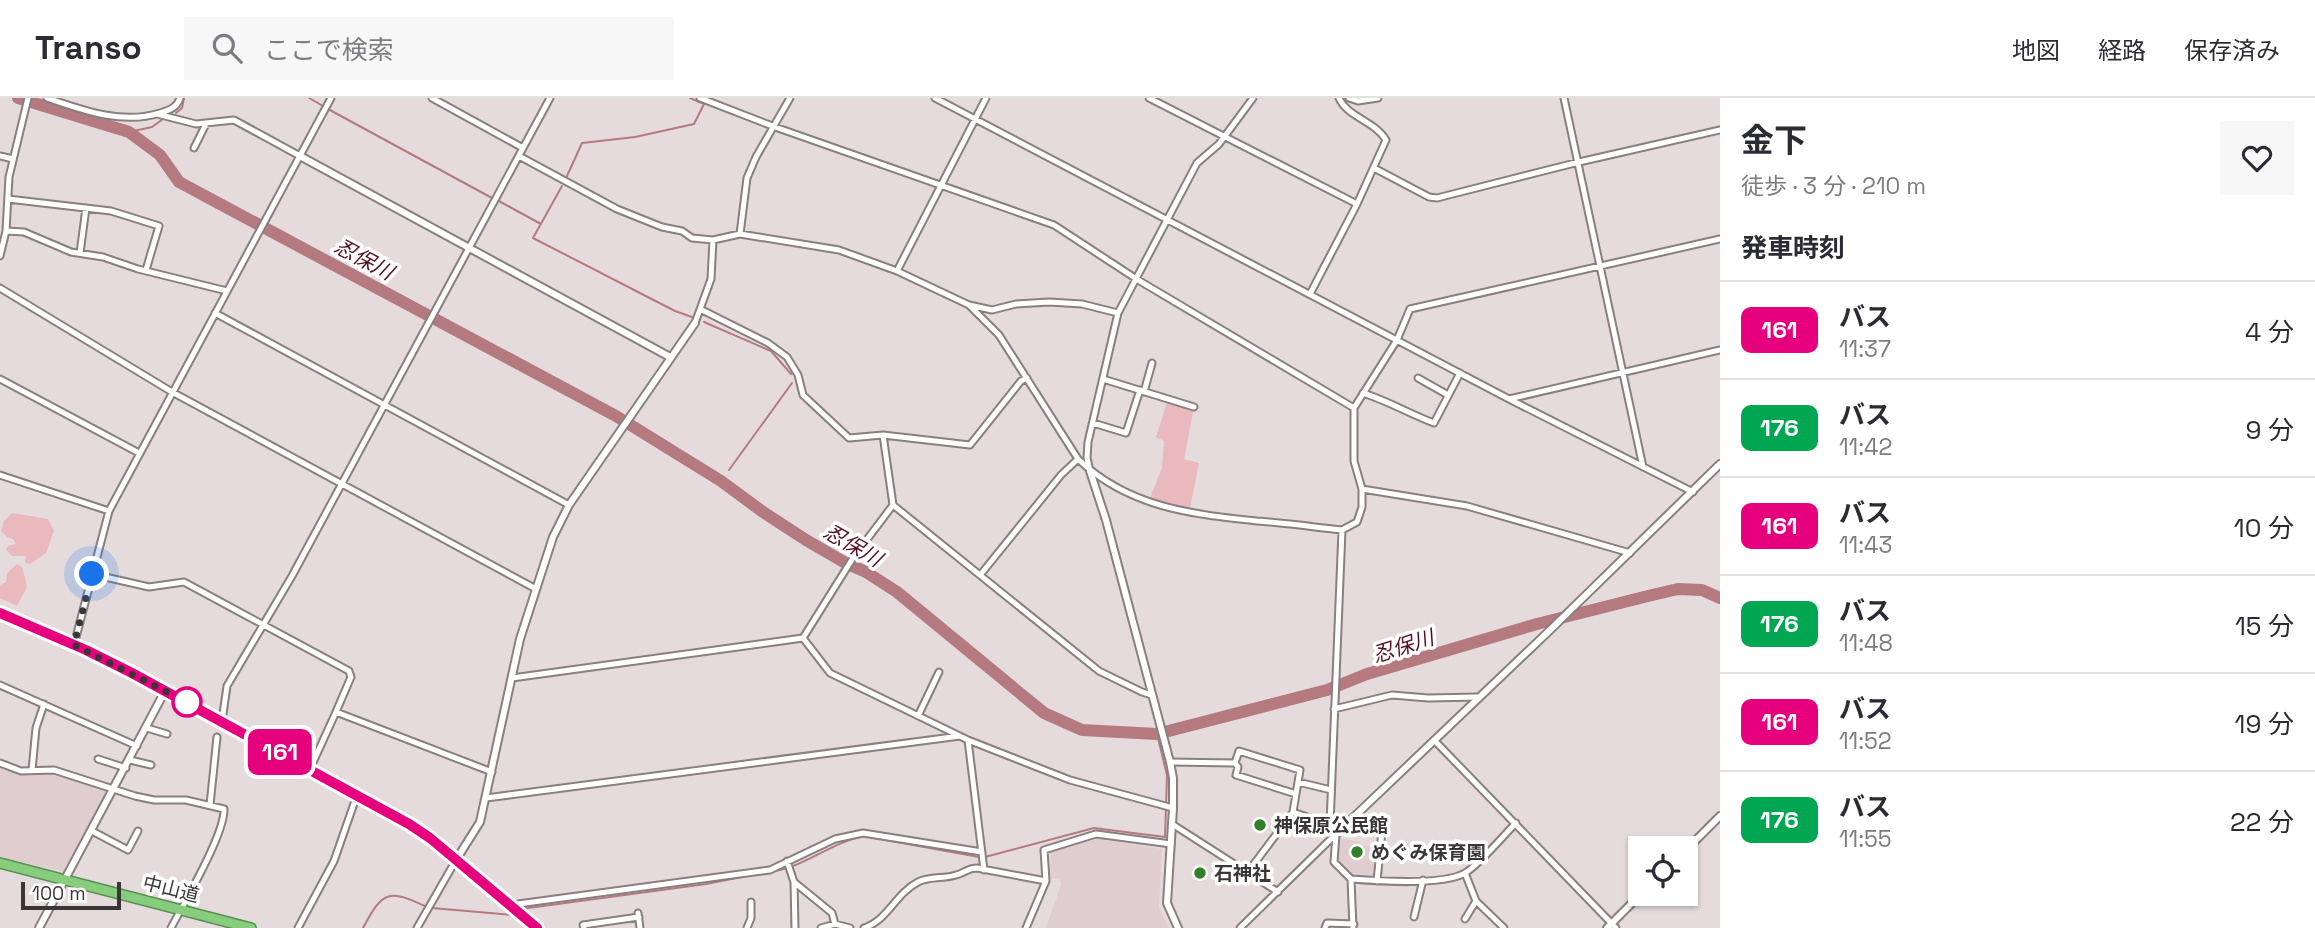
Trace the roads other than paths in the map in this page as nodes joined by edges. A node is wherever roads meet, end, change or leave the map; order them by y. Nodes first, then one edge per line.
1 (28, 98) edge
2 (47, 98) edge
3 (180, 98) edge
4 (331, 98) edge
5 (432, 98) edge
6 (550, 98) edge
7 (699, 98) edge
8 (790, 98) edge
9 (935, 98) edge
10 (986, 98) edge
11 (1149, 98) edge
12 (1253, 98) edge
13 (1339, 98) edge
14 (1349, 98) edge
15 (1378, 98) edge
16 (1564, 98) edge
17 (157, 114) junction
18 (975, 119) junction
19 (206, 124) junction
20 (775, 127) junction
21 (1720, 131) edge
22 (1224, 137) junction
23 (194, 148) dead end
24 (523, 148) junction
25 (0, 156) edge
26 (300, 156) junction
27 (519, 156) junction
28 (13, 159) junction
29 (1579, 162) junction
30 (1374, 168) junction
31 (942, 184) junction
32 (8, 199) junction
33 (1357, 204) junction
34 (86, 208) junction
35 (1167, 219) junction
36 (6, 230) junction
37 (740, 234) junction
38 (1720, 239) edge
39 (713, 240) junction
40 (468, 248) junction
41 (80, 253) junction
42 (0, 256) edge
43 (1601, 265) junction
44 (146, 270) junction
45 (897, 271) junction
46 (1136, 278) junction
47 (0, 288) edge
48 (227, 291) junction
49 (1310, 295) junction
50 (969, 306) junction
51 (702, 310) junction
52 (215, 313) junction
53 (1118, 313) junction
54 (695, 323) joint
55 (1397, 340) junction
56 (1720, 350) edge
57 (670, 357) junction
58 (1152, 363) dead end
59 (1623, 372) junction
60 (1460, 373) junction
61 (1027, 378) junction
62 (1418, 378) dead end
63 (0, 379) edge
64 (1103, 379) junction
65 (1142, 391) junction
66 (172, 392) junction
67 (1363, 393) junction
68 (1448, 395) junction
69 (1509, 399) junction
70 (384, 403) junction
71 (1194, 407) dead end
72 (1354, 408) junction
73 (1093, 423) junction
74 (883, 435) junction
75 (139, 453) junction
76 (1078, 459) junction
77 (1643, 467) junction
78 (1719, 467) edge
79 (1090, 471) junction
80 (0, 475) edge
81 (341, 484) junction
82 (1362, 489) junction
83 (1693, 492) junction
84 (569, 505) junction
85 (893, 505) junction
86 (109, 512) junction
87 (1342, 530) junction
88 (1630, 553) junction
89 (92, 574) junction
90 (981, 574) junction
91 (536, 589) junction
92 (0, 613) edge
93 (263, 623) junction
94 (803, 638) junction
95 (74, 645) junction
96 (939, 672) dead end
97 (512, 678) junction
98 (0, 685) edge
99 (165, 691) junction
100 (1152, 695) junction
101 (1479, 697) junction
102 (44, 704) junction
103 (1334, 709) junction
104 (336, 712) junction
105 (918, 716) junction
106 (222, 721) junction
107 (147, 728) junction
108 (167, 734) dead end
109 (960, 736) junction
110 (217, 737) dead end
111 (968, 740) junction
112 (1434, 740) junction
113 (137, 746) junction
114 (98, 759) dead end
115 (130, 760) junction
116 (1170, 762) junction
117 (0, 763) edge
118 (1235, 763) junction
119 (150, 765) dead end
120 (125, 768) junction
121 (310, 769) junction
122 (32, 770) junction
123 (492, 772) junction
124 (1298, 782) junction
125 (1331, 790) junction
126 (113, 791) junction
127 (1296, 794) junction
128 (357, 795) junction
129 (486, 798) junction
130 (209, 805) junction
131 (1173, 808) junction
132 (1293, 812) junction
133 (1720, 816) edge
134 (1172, 824) junction
135 (1516, 824) junction
136 (1330, 825) junction
137 (92, 831) junction
138 (138, 831) dead end
139 (1382, 831) dead end
140 (1336, 834) junction
141 (1698, 838) edge
142 (1171, 844) junction
143 (982, 852) junction
144 (456, 860) junction
145 (787, 861) junction
146 (0, 863) edge
147 (984, 870) junction
148 (1248, 872) junction
149 (1465, 873) junction
150 (1351, 879) junction
151 (65, 880) junction
152 (1423, 880) junction
153 (1046, 881) junction
154 (1377, 881) junction
155 (794, 882) junction
156 (1278, 892) junction
157 (1476, 901) junction
158 (751, 902) dead end
159 (1630, 906) edge
160 (181, 910) junction
161 (516, 910) junction
162 (1414, 917) dead end
163 (1465, 919) dead end
164 (1494, 919) junction
165 (221, 924) edge
166 (835, 924) junction
167 (1353, 926) edge
168 (1611, 927) edge
169 (39, 928) edge
170 (171, 928) edge
171 (251, 928) edge
172 (298, 928) edge
173 (417, 928) edge
174 (537, 928) edge
175 (584, 928) edge
176 (640, 928) edge
177 (747, 928) edge
178 (795, 928) edge
179 (821, 928) edge
180 (850, 928) edge
181 (864, 928) edge
182 (1026, 928) edge
183 (1178, 928) edge
184 (1240, 928) edge
185 (1325, 928) edge
186 (1489, 928) edge
187 (1504, 928) edge

1 - 28 street
2 - 17 street
3 - 17 street
4 - 26 street
5 - 24 street
6 - 24 street
7 - 20 street
8 - 20 street
9 - 18 street
10 - 18 street
11 - 22 street
12 - 22 street
13 - 30 street
14 - 15 street
16 - 29 street
17 - 19 street
18 - 31 street
18 - 35 street
19 - 23 street
19 - 26 street
20 - 31 street
20 - 37 street
21 - 29 street
22 - 33 street
22 - 35 street
24 - 27 street
25 - 28 street
26 - 40 street
26 - 48 street
27 - 39 street
27 - 40 street
28 - 32 street
29 - 30 street
29 - 43 street
30 - 33 street
31 - 45 street
31 - 46 street
32 - 34 street
32 - 36 street
33 - 49 street
34 - 41 street
34 - 44 street
35 - 46 street
35 - 49 street
36 - 41 street
36 - 42 street
37 - 39 street
37 - 45 street
38 - 43 street
39 - 51 street
40 - 57 street
40 - 70 street
41 - 44 street
43 - 55 street
43 - 59 street
44 - 48 street
45 - 50 street
46 - 53 street
46 - 72 street
47 - 66 street
48 - 52 street
49 - 55 street
50 - 53 street
50 - 61 street
51 - 54 street
51 - 74 street
52 - 66 street
52 - 70 street
53 - 64 street
54 - 57 street
55 - 60 street
55 - 67 street
56 - 59 street
57 - 84 street
58 - 65 street
59 - 69 street
59 - 77 street
60 - 68 street
60 - 69 street
61 - 74 street
61 - 76 street
62 - 68 street
63 - 75 street
64 - 65 street
64 - 73 street
65 - 71 street
65 - 73 street
66 - 75 street
66 - 81 street
67 - 68 street
67 - 72 street
69 - 77 street
70 - 81 street
70 - 84 street
72 - 82 street
73 - 79 street
74 - 85 street
75 - 86 street
76 - 79 street
76 - 90 street
77 - 83 street
78 - 83 street
79 - 87 street
79 - 100 street
80 - 86 street
81 - 91 street
81 - 93 street
82 - 87 street
82 - 88 street
83 - 88 street
84 - 91 street
85 - 90 street
85 - 94 street
86 - 89 street
87 - 103 street
88 - 101 street
89 - 93 street
89 - 95 street
90 - 100 street
91 - 97 street
92 - 95 main road
93 - 104 street
93 - 106 street
94 - 97 street
94 - 105 street
95 - 99 main road
96 - 105 street
97 - 123 street
98 - 102 street
99 - 106 main road
99 - 107 street
100 - 116 street
101 - 103 street
101 - 112 street
102 - 113 street
102 - 122 street
103 - 125 street
104 - 121 street
104 - 123 street
105 - 109 street
106 - 121 main road
107 - 108 street
107 - 113 street
109 - 111 street
109 - 129 street
110 - 130 street
111 - 131 street
111 - 143 street
112 - 135 street
112 - 140 street
113 - 115 street
114 - 120 street
115 - 119 street
115 - 120 street
116 - 118 street
116 - 131 street
117 - 122 street
118 - 124 street
118 - 127 street
120 - 126 street
121 - 128 main road
122 - 126 street
123 - 129 street
124 - 125 street
124 - 127 street
125 - 136 street
126 - 130 street
126 - 137 street
127 - 132 street
128 - 144 main road
128 - 172 street
129 - 144 street
130 - 160 street
131 - 134 street
132 - 136 street
132 - 148 street
133 - 141 street
134 - 142 street
134 - 148 street
135 - 149 street
135 - 168 street
136 - 140 street
137 - 138 street
137 - 151 street
139 - 154 street
140 - 150 street
140 - 156 street
142 - 153 street
142 - 183 street
143 - 145 street
143 - 147 street
144 - 161 main road
144 - 173 street
145 - 155 street
145 - 161 street
146 - 151 highway, 中山道
147 - 153 street
147 - 181 street
148 - 156 street
149 - 152 street
149 - 157 street
150 - 154 street
150 - 167 street
151 - 160 highway, 中山道
151 - 169 street
152 - 154 street
152 - 162 street
153 - 182 street
155 - 166 street
155 - 178 street
156 - 184 street
157 - 163 street
157 - 164 street
158 - 177 street
159 - 168 street
160 - 165 highway, 中山道
160 - 170 street
161 - 174 main road
164 - 186 street
164 - 187 street
165 - 171 highway, 中山道
166 - 179 street
166 - 180 street
167 - 185 street
175 - 176 street

